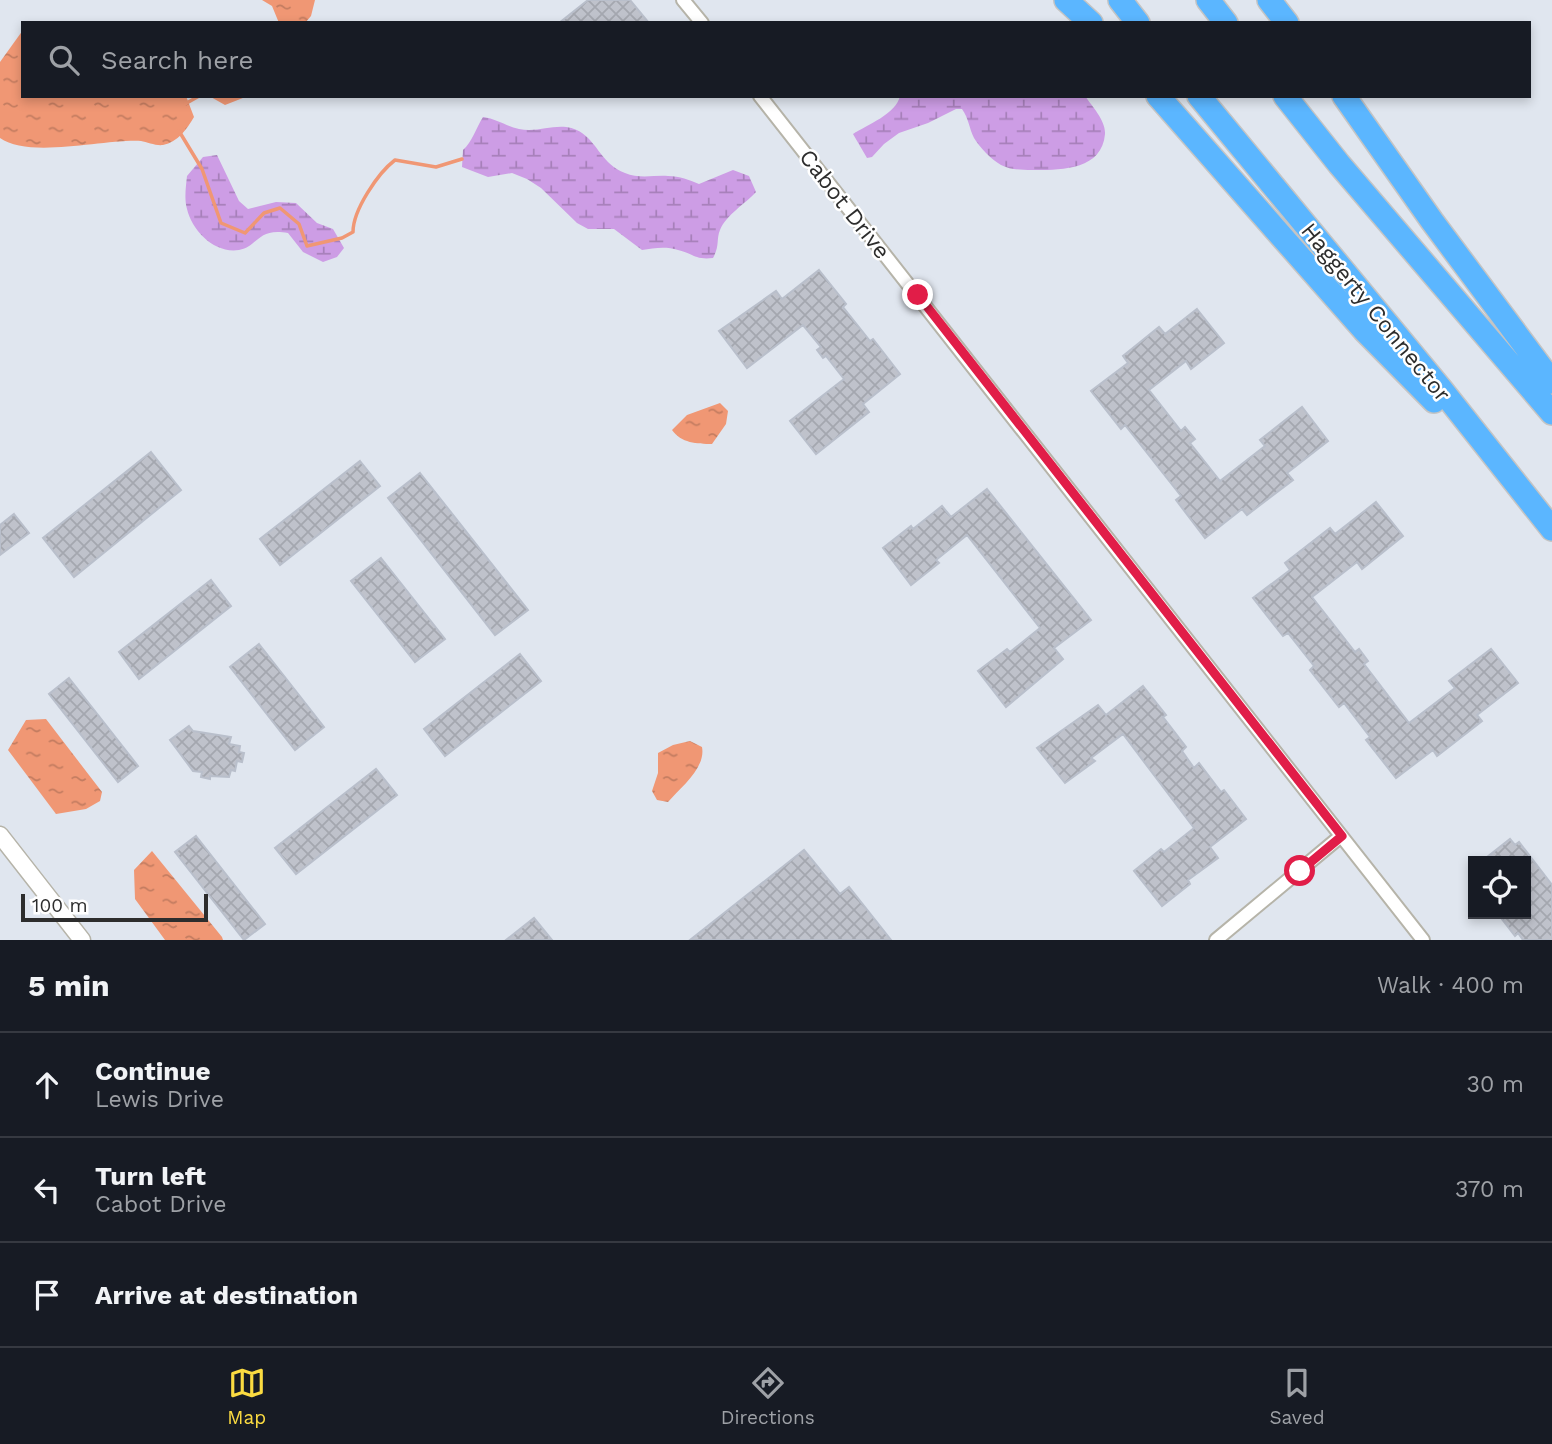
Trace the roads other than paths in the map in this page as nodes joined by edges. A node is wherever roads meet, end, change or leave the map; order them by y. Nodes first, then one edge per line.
1 (683, 0) edge
2 (1066, 0) edge
3 (1075, 0) edge
4 (1120, 0) edge
5 (1208, 0) edge
6 (1269, 0) edge
7 (1282, 0) edge
8 (700, 21) edge
9 (1090, 21) edge
10 (1091, 21) edge
11 (1136, 21) edge
12 (1224, 21) edge
13 (1285, 21) edge
14 (1295, 21) edge
15 (762, 98) edge
16 (1160, 98) edge
17 (1201, 98) edge
18 (1287, 98) edge
19 (1345, 98) edge
20 (1552, 382) edge
21 (1552, 413) edge
22 (1503, 470) junction
23 (1552, 529) edge
24 (0, 835) edge
25 (1342, 836) junction
26 (82, 940) edge
27 (1216, 940) edge
28 (1423, 940) edge

1 - 8 street
2 - 9 highway
3 - 10 highway
4 - 11 highway
5 - 12 highway
6 - 13 highway
7 - 14 highway
15 - 25 street, Cabot Drive
16 - 22 highway
17 - 22 highway, Haggerty Connector
18 - 21 highway
19 - 20 highway
22 - 23 highway, Haggerty Connector
24 - 26 street
25 - 27 street
25 - 28 street, Cabot Drive

